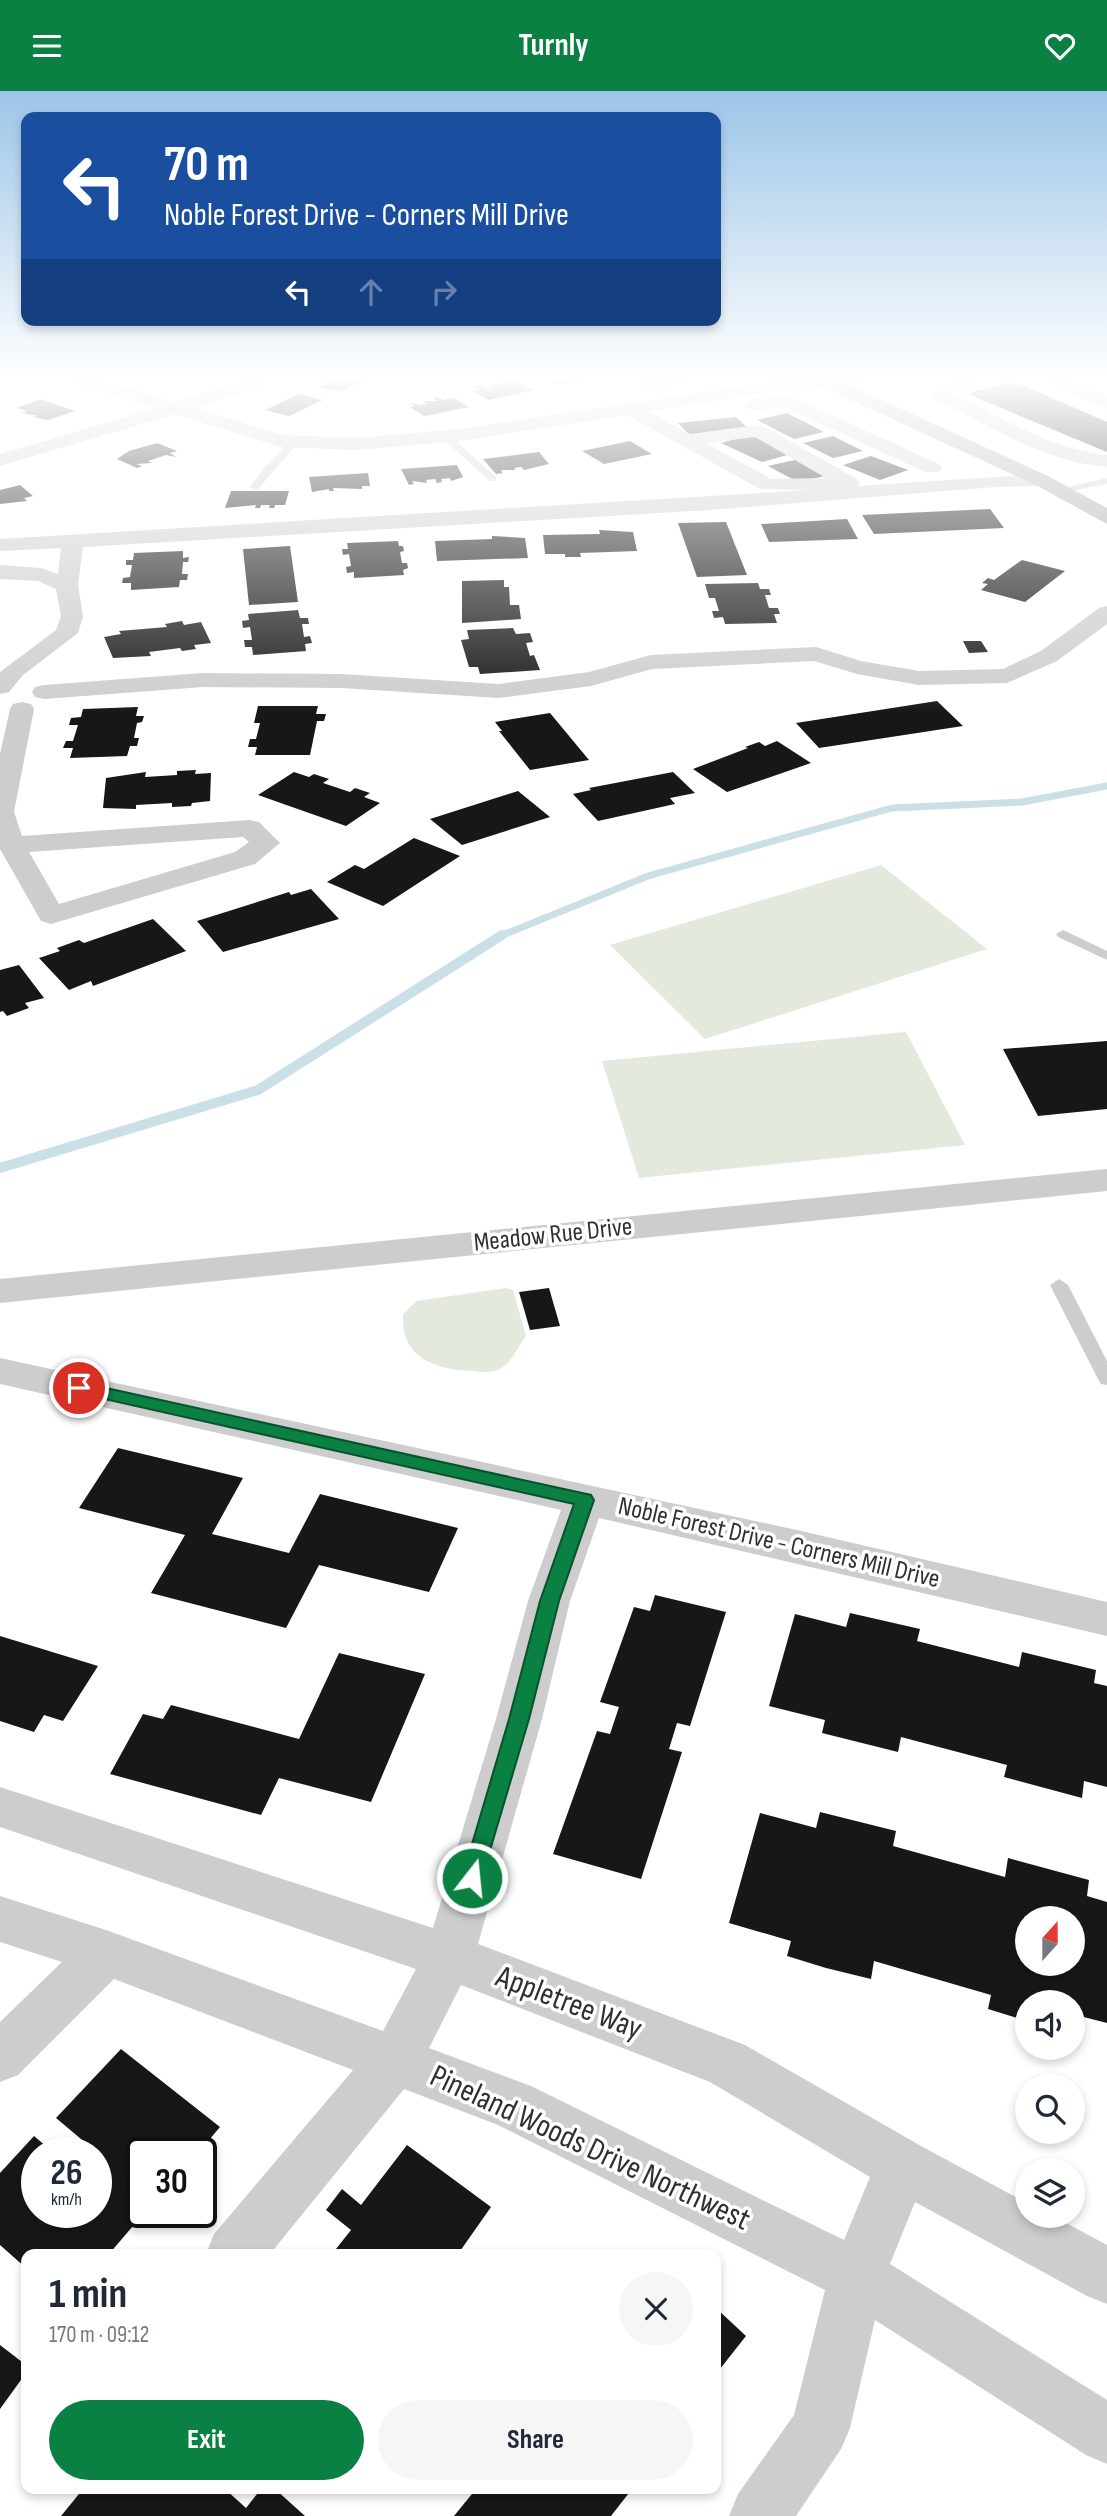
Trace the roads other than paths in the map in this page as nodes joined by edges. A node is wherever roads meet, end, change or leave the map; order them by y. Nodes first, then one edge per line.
1 (906, 488) edge
2 (1056, 488) edge
3 (1107, 517) edge
4 (73, 541) junction
5 (0, 545) edge
6 (0, 572) edge
7 (67, 585) junction
8 (1107, 613) edge
9 (7, 678) edge
10 (44, 692) junction
11 (11, 709) edge
12 (12, 845) junction
13 (1063, 934) dead end
14 (1107, 956) edge
15 (1107, 1180) edge
16 (1059, 1285) dead end
17 (0, 1291) edge
18 (0, 1371) edge
19 (1107, 1378) edge
20 (585, 1500) junction
21 (1107, 1619) edge
22 (0, 1807) edge
23 (0, 1919) edge
24 (106, 1953) junction
25 (449, 1957) junction
26 (0, 2057) edge
27 (396, 2059) junction
28 (902, 2165) junction
29 (238, 2249) edge
30 (857, 2276) junction
31 (1107, 2276) edge
32 (1107, 2434) edge
33 (760, 2516) edge

1 - 4 street
2 - 3 main road
4 - 5 street
4 - 7 street
6 - 7 street
7 - 9 street
8 - 10 street
9 - 10 street
10 - 11 street
11 - 12 street
12 - 12 street
13 - 14 lane
15 - 17 street, Meadow Rue Drive
16 - 19 lane
18 - 20 street, Noble Forest Drive - Corners Mill Drive
20 - 21 street, Noble Forest Drive - Corners Mill Drive
20 - 25 street
22 - 25 street, Appletree Way
23 - 24 street, Pineland Woods Drive Northwest
24 - 26 street
24 - 27 street, Pineland Woods Drive Northwest
25 - 27 street
25 - 28 street, Appletree Way
27 - 29 street
27 - 30 street, Pineland Woods Drive Northwest
28 - 30 street
28 - 31 street, Appletree Way
30 - 32 street, Pineland Woods Drive Northwest
30 - 33 street

